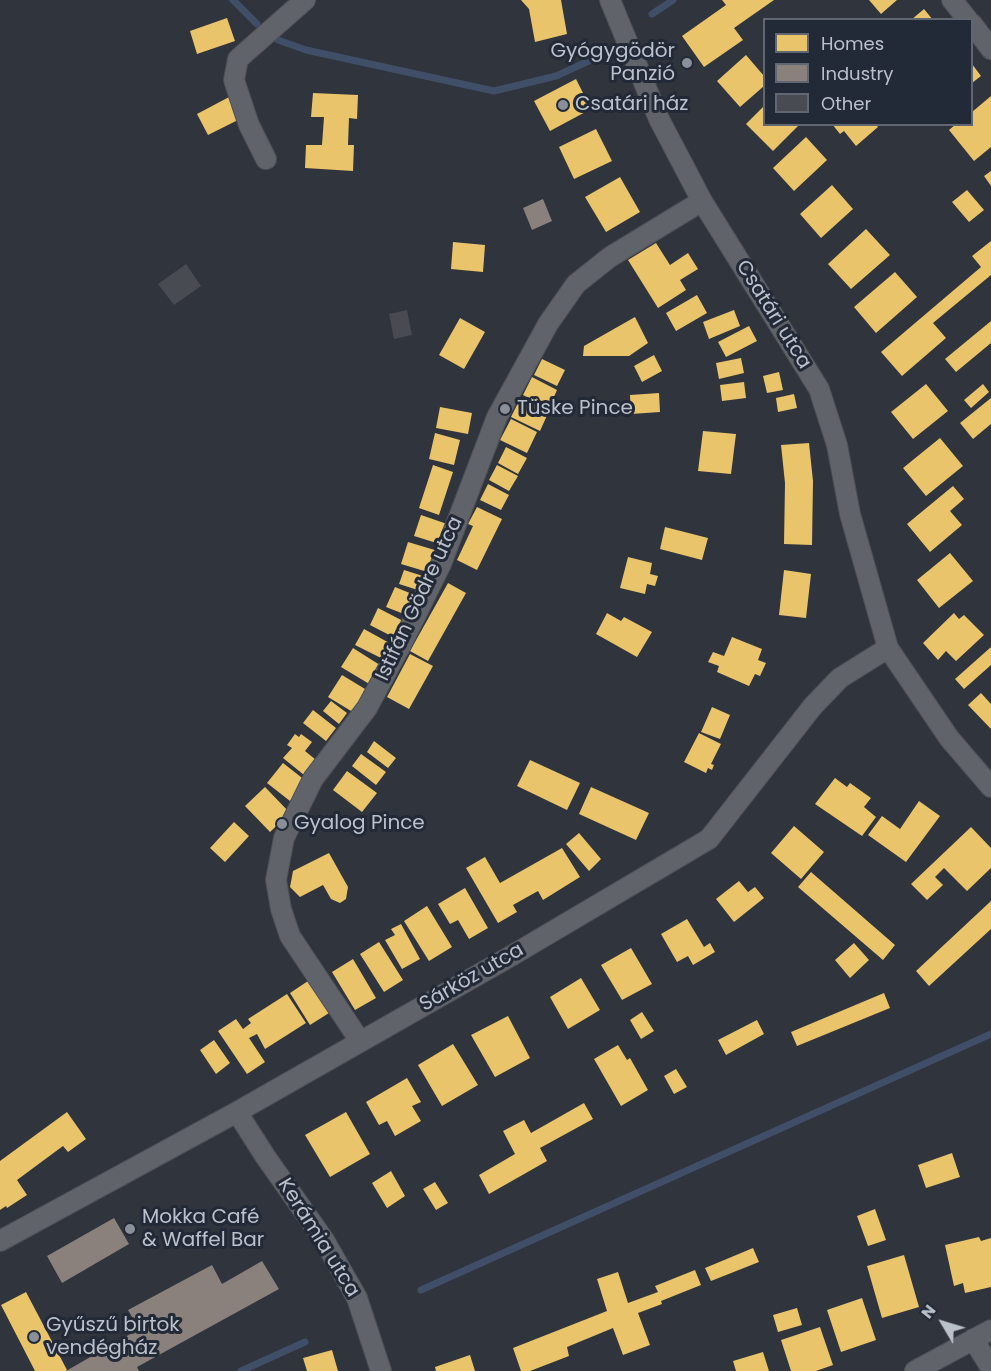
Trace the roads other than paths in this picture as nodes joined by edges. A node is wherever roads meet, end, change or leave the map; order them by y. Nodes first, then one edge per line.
1 (305, 0) edge
2 (610, 0) edge
3 (952, 0) edge
4 (966, 18) edge
5 (973, 25) edge
6 (991, 49) edge
7 (266, 159) dead end
8 (702, 201) junction
9 (888, 648) junction
10 (991, 787) edge
11 (360, 1041) junction
12 (237, 1112) junction
13 (0, 1241) edge
14 (991, 1330) edge
15 (973, 1339) junction
16 (991, 1368) edge
17 (381, 1371) edge
18 (915, 1371) edge

1 - 7 street
2 - 8 street, Csatári utca
3 - 4 street
5 - 6 street
8 - 9 street, Csatári utca
8 - 11 street, Istifán Gödre utca
9 - 10 street, Csatári utca
9 - 11 street, Sárköz utca
11 - 12 street, Sárköz utca
12 - 13 street, Sárköz utca
12 - 17 street, Kerámia utca
14 - 15 street
15 - 16 street
15 - 18 street

